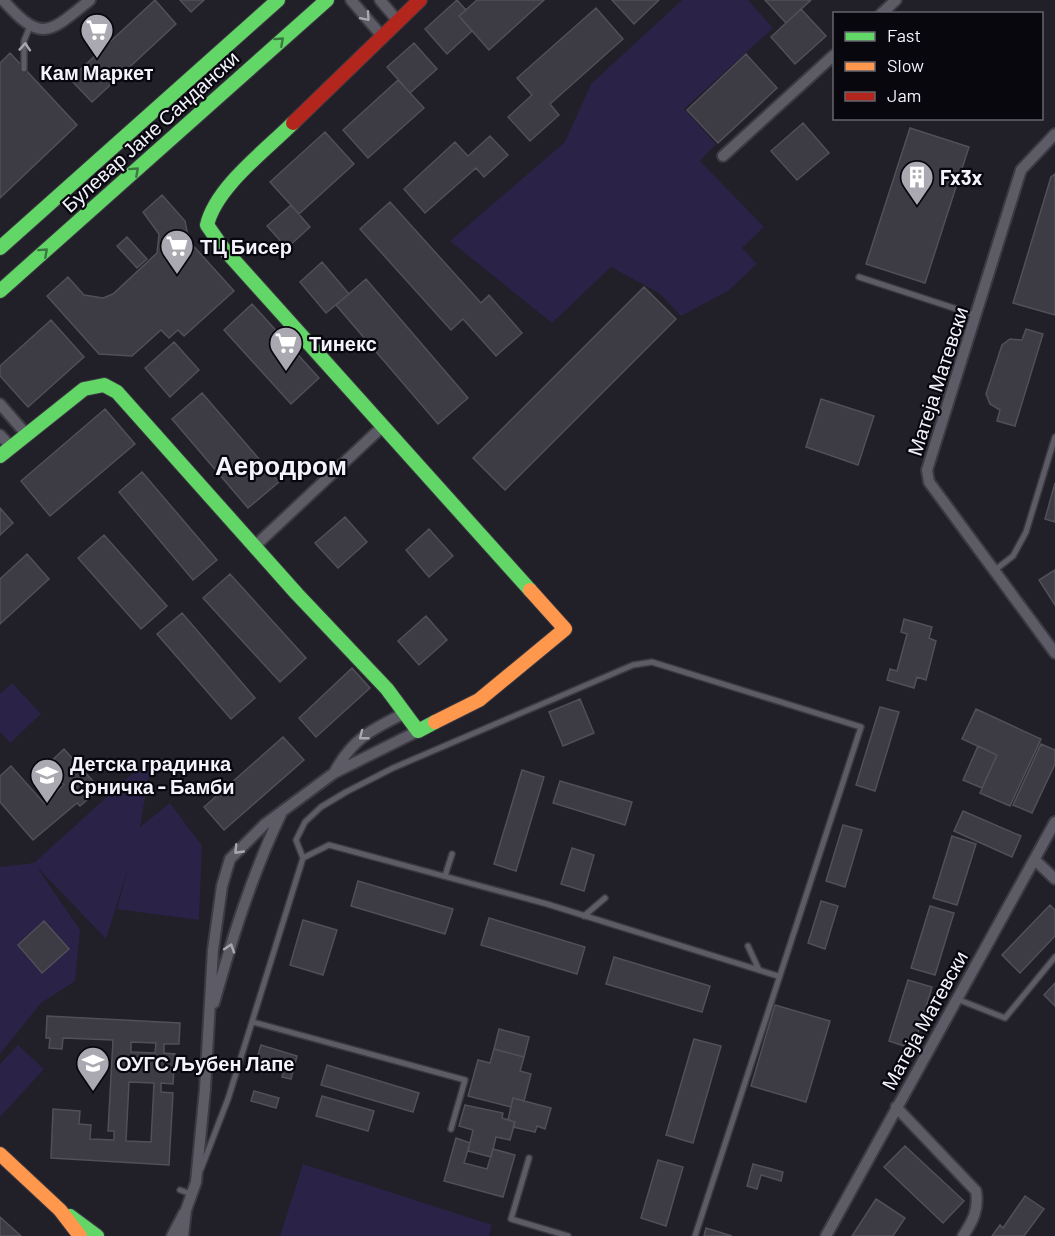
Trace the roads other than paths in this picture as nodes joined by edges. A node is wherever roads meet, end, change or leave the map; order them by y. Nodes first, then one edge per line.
1 (3, 0) edge
2 (90, 0) edge
3 (278, 0) edge
4 (327, 0) edge
5 (351, 0) edge
6 (380, 0) edge
7 (420, 0) edge
8 (896, 0) edge
9 (883, 12) edge
10 (397, 20) junction
11 (30, 26) junction
12 (381, 35) junction
13 (833, 56) edge
14 (24, 69) dead end
15 (1055, 134) edge
16 (723, 156) dead end
17 (0, 248) edge
18 (859, 277) dead end
19 (0, 291) edge
20 (977, 315) junction
21 (0, 404) edge
22 (382, 427) junction
23 (0, 435) edge
24 (27, 435) junction
25 (1055, 437) edge
26 (11, 447) junction
27 (0, 456) edge
28 (255, 546) junction
29 (995, 570) junction
30 (1055, 653) edge
31 (405, 713) junction
32 (418, 731) junction
33 (334, 773) junction
34 (282, 811) junction
35 (1055, 822) edge
36 (452, 854) dead end
37 (303, 858) junction
38 (1035, 860) junction
39 (445, 876) junction
40 (1055, 879) edge
41 (605, 898) dead end
42 (584, 916) junction
43 (748, 946) dead end
44 (1055, 957) edge
45 (759, 970) junction
46 (778, 976) junction
47 (957, 999) junction
48 (253, 1022) junction
49 (208, 1025) junction
50 (897, 1107) junction
51 (451, 1128) dead end
52 (0, 1154) edge
53 (529, 1158) dead end
54 (196, 1182) junction
55 (60, 1210) junction
56 (186, 1210) junction
57 (80, 1236) edge
58 (97, 1236) edge
59 (172, 1236) edge
60 (183, 1236) edge
61 (568, 1236) edge
62 (696, 1236) edge
63 (826, 1236) edge
64 (963, 1236) edge

1 - 11 street
2 - 11 street
3 - 17 street, Булевар Јане Сандански
19 -> 4 street, Булевар Јане Сандански
5 -> 12 street
6 - 10 street
7 - 10 street
8 - 9 street
10 - 12 street
14 -> 11 lane
12 - 22 street
13 - 16 street
15 - 20 street, Матеја Матевски
18 - 20 lane
20 - 29 street, Матеја Матевски
21 - 24 street
22 - 28 street
22 - 32 street
23 - 26 street
24 - 26 street
24 - 28 street
25 - 29 lane
26 - 27 street
28 - 31 street
29 - 30 street, Матеја Матевски
31 - 32 street
31 -> 33 street
32 - 33 street
33 - 34 street
49 -> 34 street
34 -> 49 street
35 - 38 street, Матеја Матевски
36 - 39 lane
37 - 39 lane
37 - 46 lane
37 - 48 lane
38 - 40 street
38 - 47 street, Матеја Матевски
39 - 42 lane
41 - 42 lane
42 - 45 lane
43 - 45 lane
44 - 47 lane
45 - 46 lane
46 - 62 lane
47 - 50 street, Матеја Матевски
48 - 51 lane
48 - 54 lane
49 - 54 street
50 - 63 street, Матеја Матевски
50 - 64 street
52 - 55 street
53 - 61 lane
54 - 56 street
55 - 57 street
55 - 58 street
56 - 59 street
56 - 60 street

